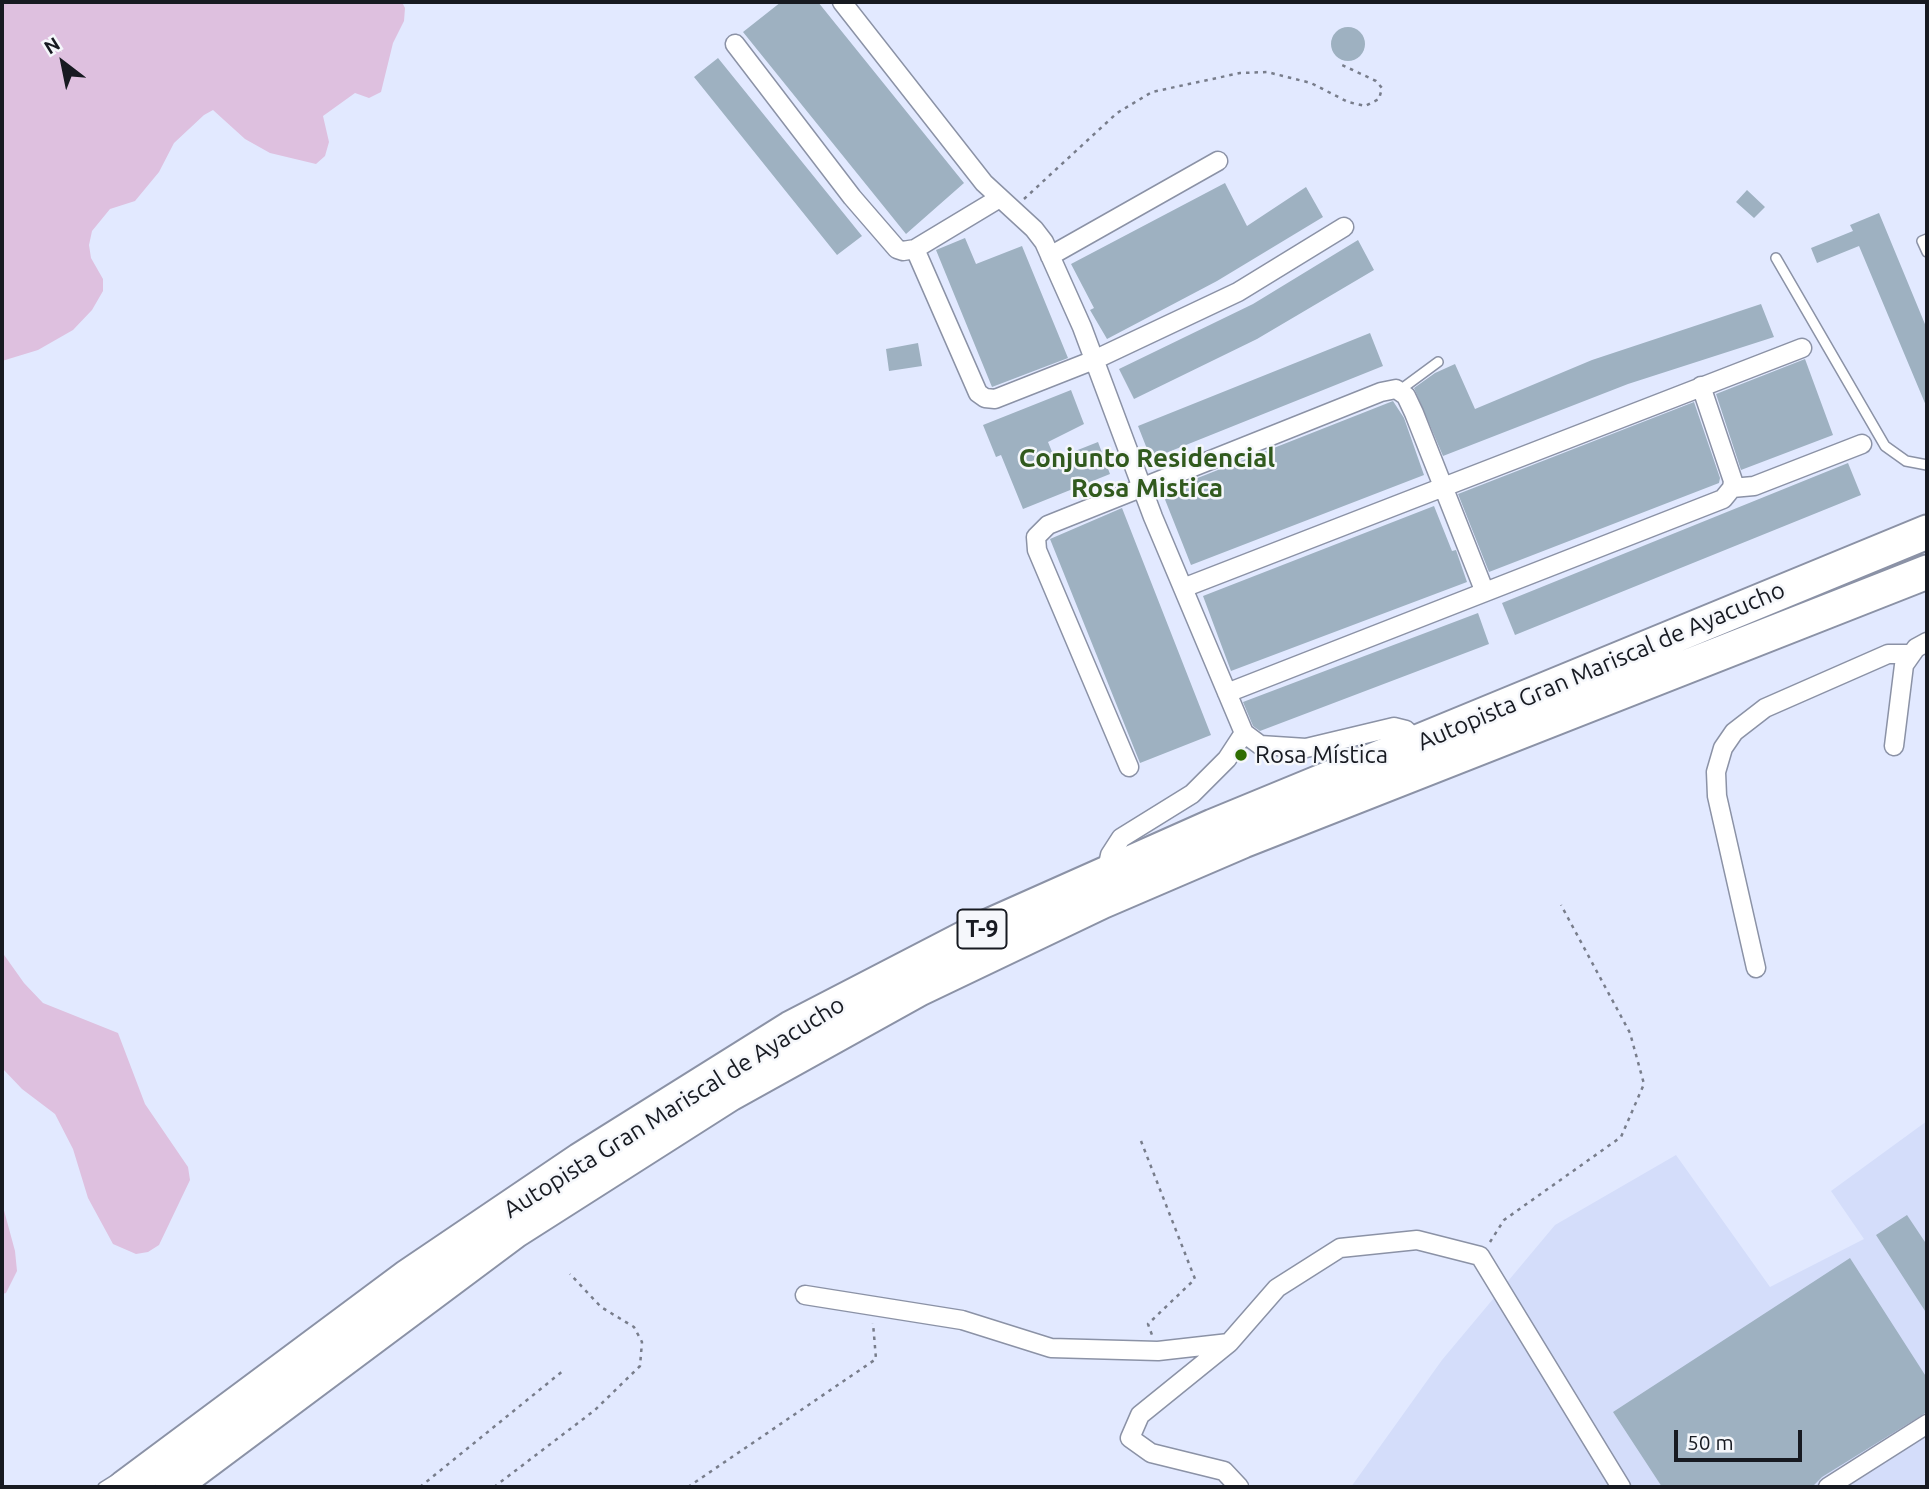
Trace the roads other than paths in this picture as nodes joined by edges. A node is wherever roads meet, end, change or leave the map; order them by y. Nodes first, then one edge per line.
1 (842, 2) edge
2 (735, 44) dead end
3 (1218, 161) dead end
4 (998, 199) junction
5 (1344, 227) dead end
6 (1927, 239) edge
7 (915, 249) junction
8 (1927, 252) edge
9 (1050, 256) junction
10 (1776, 258) dead end
11 (1802, 348) dead end
12 (1094, 360) junction
13 (1438, 362) dead end
14 (1701, 386) junction
15 (1399, 390) junction
16 (1862, 444) dead end
17 (1927, 466) edge
18 (1443, 486) junction
19 (1142, 487) junction
20 (1732, 488) junction
21 (1927, 532) edge
22 (1927, 572) edge
23 (1183, 588) junction
24 (1484, 590) junction
25 (1927, 642) edge
26 (1910, 654) junction
27 (1227, 693) junction
28 (1244, 733) junction
29 (1418, 743) junction
30 (1894, 746) dead end
31 (1129, 767) dead end
32 (1106, 874) junction
33 (1756, 968) dead end
34 (805, 1295) dead end
35 (1229, 1343) junction
36 (250, 1394) junction
37 (1927, 1424) edge
38 (103, 1487) edge
39 (125, 1487) edge
40 (172, 1487) edge
41 (1239, 1487) edge
42 (1621, 1487) edge
43 (1828, 1487) edge

1 - 4 street
2 - 7 street
3 - 9 street
4 - 7 street
4 - 9 street
5 - 12 street
6 - 8 lane
7 - 12 street
9 - 12 street
10 - 17 lane
11 - 14 street
12 - 19 street
13 - 15 lane
14 - 18 street
14 - 20 street
15 - 18 street
15 - 19 street
16 - 20 street
18 - 23 street
18 - 24 street
19 - 23 street
19 - 31 street
20 - 24 street
21 - 29 highway, Autopista Gran Mariscal de Ayacucho / T-9
22 - 40 highway, Autopista Gran Mariscal de Ayacucho / T-9
23 - 27 street
24 - 27 street
25 - 26 street
26 - 30 street
26 - 33 street
27 - 28 street
28 - 29 street
28 - 32 street
29 - 32 highway, Autopista Gran Mariscal de Ayacucho / T-9
32 - 36 highway, Autopista Gran Mariscal de Ayacucho / T-9
34 - 35 street
35 - 41 street
35 - 42 street
36 - 38 lane
36 - 39 highway, Autopista Gran Mariscal de Ayacucho / T-9
37 - 43 street

